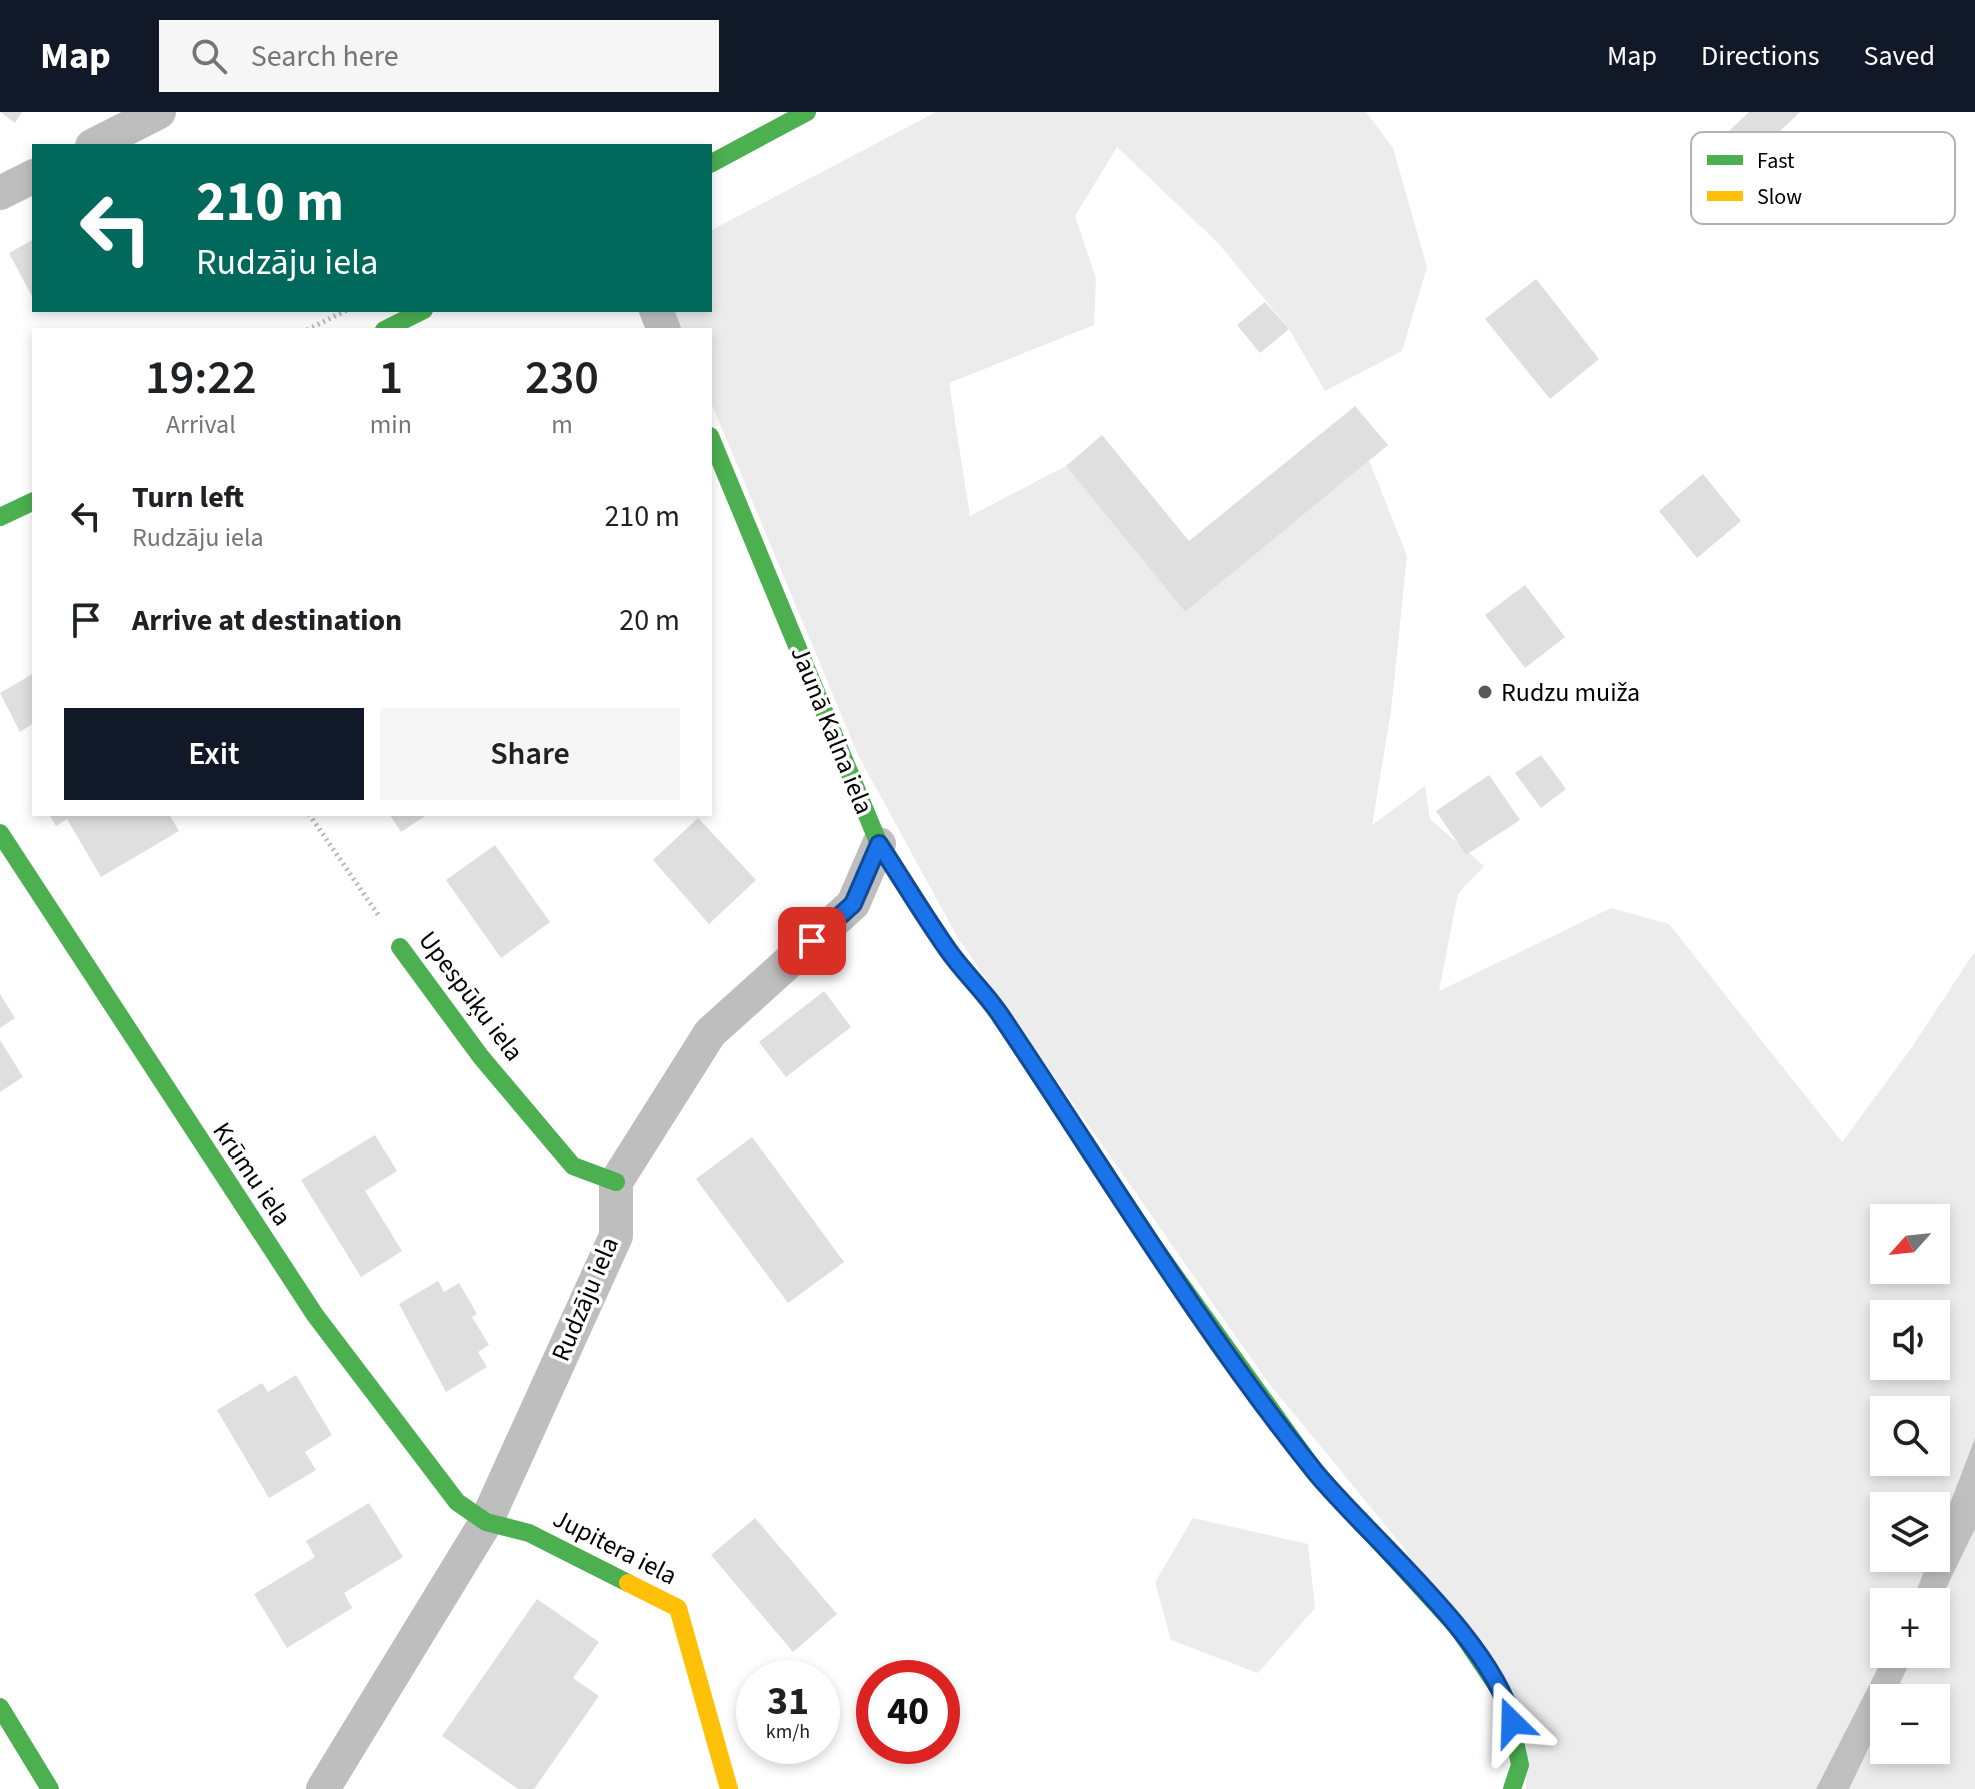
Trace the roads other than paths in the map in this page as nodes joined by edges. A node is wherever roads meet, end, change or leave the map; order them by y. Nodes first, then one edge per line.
1 (159, 112) edge
2 (807, 112) edge
3 (96, 144) edge
4 (712, 163) edge
5 (32, 177) edge
6 (0, 193) edge
7 (420, 312) edge
8 (388, 328) edge
9 (712, 441) edge
10 (32, 502) edge
11 (0, 517) edge
12 (0, 833) edge
13 (879, 844) junction
14 (400, 947) road end
15 (616, 1182) junction
16 (486, 1522) junction
17 (0, 1707) edge
18 (50, 1789) edge
19 (323, 1789) edge
20 (729, 1789) edge
21 (1512, 1789) edge

1 - 3 street
2 - 4 street
5 - 6 street
7 - 8 street
9 - 13 street, Jaunā Kalna iela
10 - 11 street
12 - 16 street, Krūmu iela
13 - 15 street
13 - 21 street, Jaunā Kalna iela
14 - 15 street, Upespūķu iela
15 - 16 street, Rudzāju iela
16 - 19 street, Rudzāju iela
16 - 20 street, Jupitera iela
17 - 18 street

